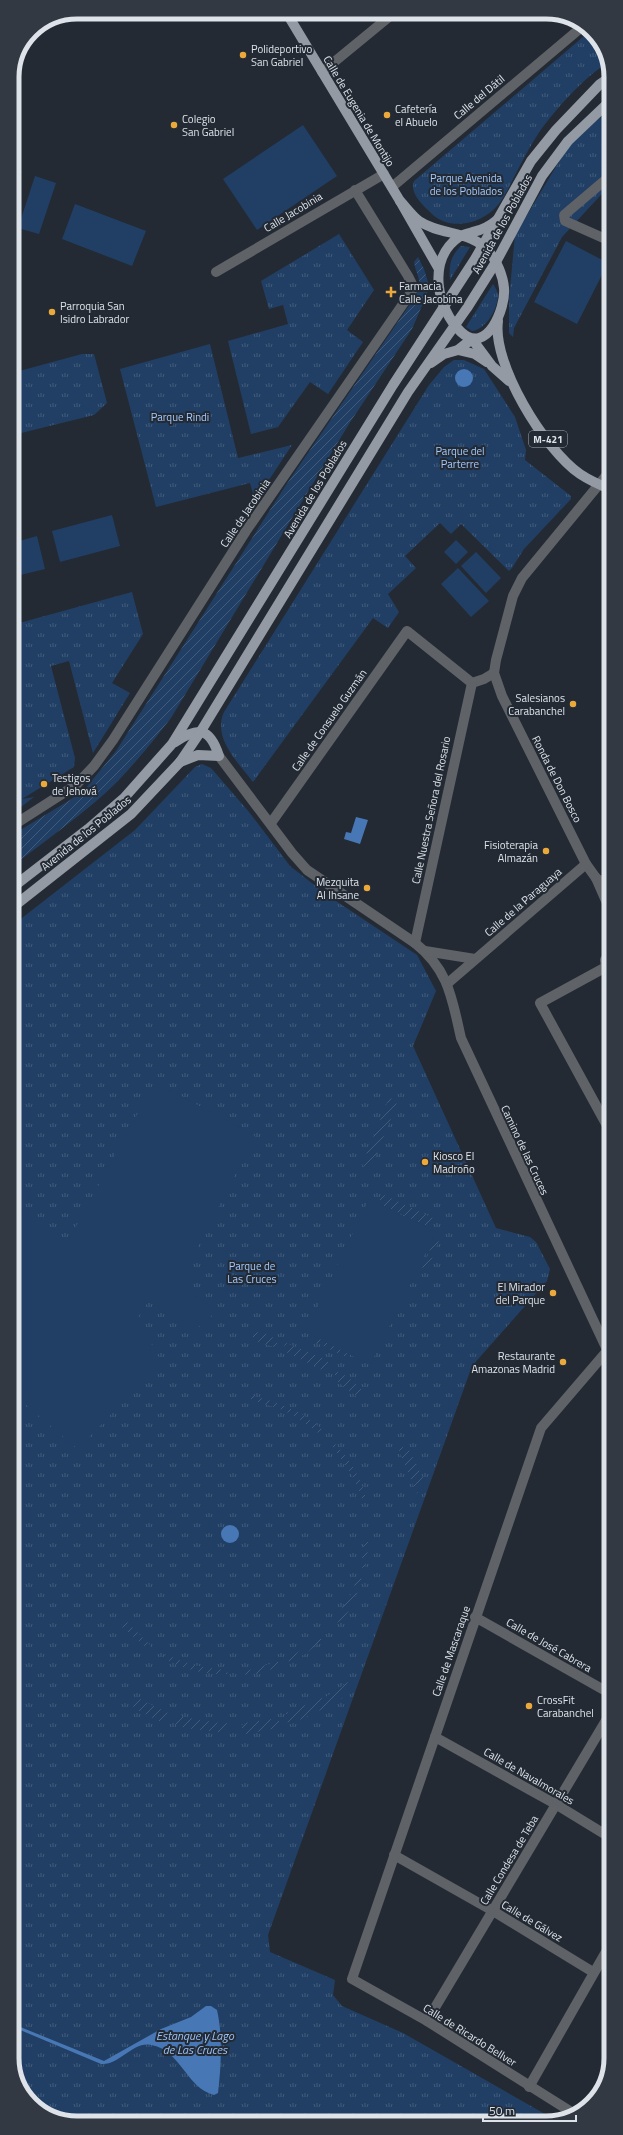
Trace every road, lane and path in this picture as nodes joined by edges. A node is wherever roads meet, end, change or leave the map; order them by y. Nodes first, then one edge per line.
1 (290, 19) edge
2 (386, 19) edge
3 (578, 29) edge
4 (322, 72) junction
5 (604, 81) edge
6 (604, 107) edge
7 (384, 174) junction
8 (604, 181) edge
9 (392, 187) junction
10 (355, 190) junction
11 (400, 201) junction
12 (499, 218) junction
13 (461, 235) junction
14 (604, 237) edge
15 (484, 245) junction
16 (496, 262) junction
17 (439, 269) junction
18 (216, 272) dead end
19 (444, 308) junction
20 (498, 319) junction
21 (455, 326) junction
22 (472, 339) junction
23 (458, 350) junction
24 (425, 366) junction
25 (492, 366) junction
26 (511, 382) junction
27 (604, 478) edge
28 (598, 484) junction
29 (604, 486) edge
30 (494, 673) junction
31 (472, 683) junction
32 (201, 731) junction
33 (172, 744) junction
34 (219, 756) junction
35 (180, 762) junction
36 (19, 822) edge
37 (271, 823) junction
38 (586, 864) junction
39 (596, 878) junction
40 (19, 882) edge
41 (604, 883) edge
42 (604, 896) edge
43 (19, 902) edge
44 (415, 943) junction
45 (425, 951) junction
46 (475, 959) junction
47 (604, 973) edge
48 (448, 983) junction
49 (604, 1119) edge
50 (604, 1343) edge
51 (604, 1359) edge
52 (475, 1617) junction
53 (604, 1690) edge
54 (604, 1724) edge
55 (435, 1737) junction
56 (557, 1805) junction
57 (604, 1834) edge
58 (394, 1855) junction
59 (493, 1911) junction
60 (604, 1955) edge
61 (594, 1972) junction
62 (352, 1979) joint
63 (427, 2021) junction
64 (529, 2087) junction
65 (570, 2111) edge

1 - 4 main road, Calle de Eugenia de Montijo
2 - 4 street
3 - 9 street, Calle del Dátil
4 - 7 main road, Calle de Eugenia de Montijo
5 - 12 main road, Avenida de los Poblados
6 - 16 main road, Avenida de los Poblados
7 - 9 main road, Calle de Eugenia de Montijo
7 - 10 street, Calle Jacobinia
8 - 14 street
9 - 11 main road, Calle de Eugenia de Montijo
10 - 18 street, Calle Jacobinia
10 - 36 street, Calle de Jacobinia
11 - 13 main road, Calle de Eugenia de Montijo
11 - 17 main road, Calle de Eugenia de Montijo
12 - 13 main road
12 - 15 main road, Avenida de los Poblados
13 - 15 main road, Calle de Eugenia de Montijo
13 - 17 main road
15 - 16 main road
15 - 19 main road, Avenida de los Poblados
16 - 20 main road
16 - 21 main road, Avenida de los Poblados
17 - 19 main road
19 - 21 main road
19 - 33 main road, Avenida de los Poblados
20 - 22 main road, Avenida de los Poblados
20 - 26 main road
21 - 22 main road
21 - 24 main road, Avenida de los Poblados
22 - 23 main road, Avenida de los Poblados
22 - 25 main road
23 - 24 main road, Avenida de los Poblados
23 - 25 main road
24 - 32 main road, Avenida de los Poblados
25 - 26 main road
26 - 28 main road, M-421
27 - 28 street
28 - 29 main road, M-421
28 - 30 street
30 - 31 street
30 - 38 street, Ronda de Don Bosco
31 - 37 street, Calle de Consuelo Guzmán
31 - 44 street, Calle Nuestra Señora del Rosario
32 - 33 main road
32 - 34 main road
32 - 35 main road, Avenida de los Poblados
33 - 40 main road, Avenida de los Poblados
34 - 35 main road
34 - 37 street
35 - 43 main road, Avenida de los Poblados
37 - 44 street
38 - 39 street, Ronda de Don Bosco
38 - 46 street, Calle de la Paraguaya
39 - 41 street, Ronda de Don Bosco
39 - 42 street
44 - 45 street
45 - 46 street
45 - 48 street, Camino de las Cruces
46 - 48 street, Calle de la Paraguaya
47 - 49 street
48 - 50 street, Camino de las Cruces
51 - 52 street, Calle de Mascaraque
52 - 53 street, Calle de José Cabrera
52 - 55 street, Calle de Mascaraque
54 - 56 street, Calle Condesa de Teba
55 - 56 street, Calle de Navalmorales
55 - 58 street, Calle de Mascaraque
56 - 57 street, Calle de Navalmorales
56 - 59 street, Calle Condesa de Teba
58 - 59 street, Calle de Gálvez
58 - 62 street, Calle de Mascaraque
59 - 61 street, Calle de Gálvez
59 - 63 street, Calle Condesa de Teba
60 - 61 street
61 - 64 street
62 - 63 street, Calle de Ricardo Bellver
63 - 64 street, Calle de Ricardo Bellver
64 - 65 street, Calle de Ricardo Bellver

